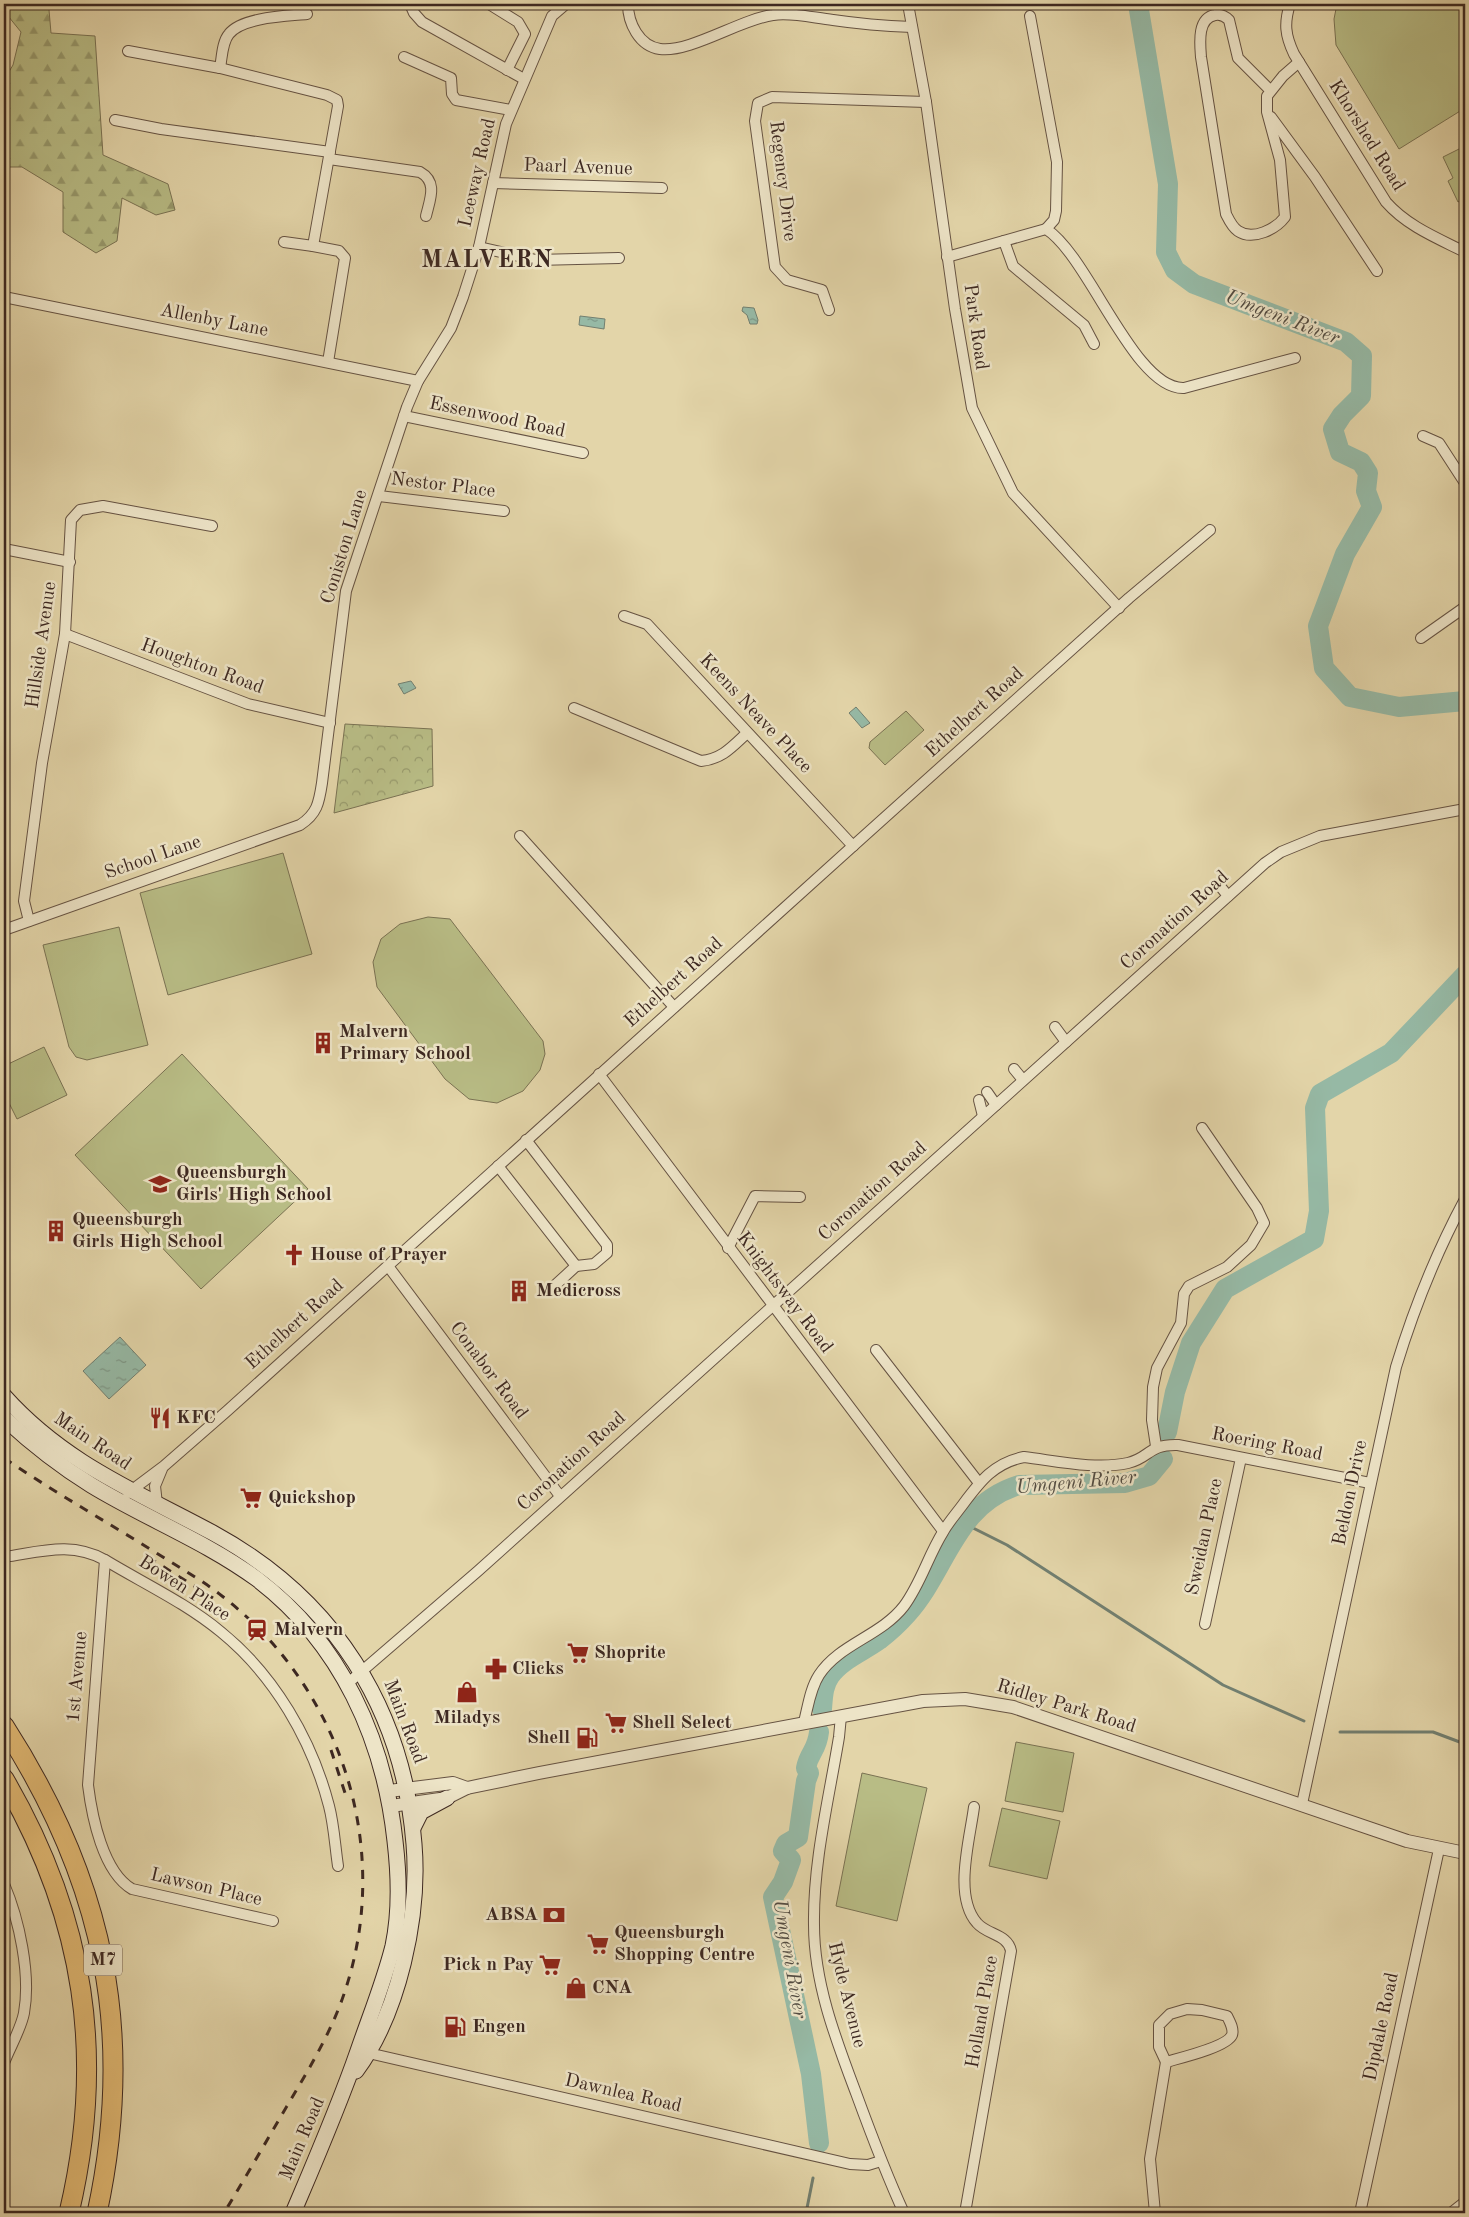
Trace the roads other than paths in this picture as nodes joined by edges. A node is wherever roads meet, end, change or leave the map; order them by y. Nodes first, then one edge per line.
1 (410, 4) edge
2 (489, 4) edge
3 (566, 4) edge
4 (628, 4) edge
5 (908, 4) edge
6 (1290, 4) edge
7 (307, 14) dead end
8 (1030, 16) dead end
9 (912, 27) junction
10 (128, 51) dead end
11 (404, 57) dead end
12 (1299, 62) junction
13 (220, 68) junction
14 (507, 70) junction
15 (524, 79) junction
16 (1270, 90) junction
17 (926, 102) junction
18 (511, 110) junction
19 (1267, 112) junction
20 (115, 120) dead end
21 (329, 156) junction
22 (493, 183) junction
23 (662, 188) dead end
24 (426, 216) dead end
25 (1046, 230) junction
26 (1004, 241) junction
27 (284, 242) dead end
28 (313, 246) junction
29 (479, 247) junction
30 (1465, 252) edge
31 (948, 256) junction
32 (619, 258) dead end
33 (1377, 272) dead end
34 (4, 297) edge
35 (830, 310) dead end
36 (1094, 344) dead end
37 (1295, 358) dead end
38 (328, 362) junction
39 (418, 380) junction
40 (404, 416) junction
41 (1423, 436) dead end
42 (583, 453) dead end
43 (1465, 483) edge
44 (378, 496) junction
45 (504, 511) dead end
46 (212, 526) dead end
47 (1210, 530) dead end
48 (4, 550) edge
49 (70, 562) junction
50 (1465, 607) edge
51 (1118, 608) junction
52 (624, 616) dead end
53 (65, 634) junction
54 (1421, 638) dead end
55 (574, 708) dead end
56 (330, 723) junction
57 (747, 733) junction
58 (1465, 809) edge
59 (312, 817) joint
60 (520, 836) dead end
61 (853, 846) junction
62 (1220, 886) dead end
63 (1228, 896) junction
64 (29, 921) junction
65 (4, 930) edge
66 (674, 1007) junction
67 (1056, 1027) dead end
68 (1066, 1042) junction
69 (1014, 1069) dead end
70 (599, 1074) junction
71 (1023, 1080) junction
72 (987, 1092) dead end
73 (979, 1100) dead end
74 (996, 1105) junction
75 (983, 1116) junction
76 (1202, 1128) dead end
77 (526, 1140) junction
78 (498, 1166) junction
79 (800, 1198) dead end
80 (1465, 1199) edge
81 (728, 1248) junction
82 (388, 1266) junction
83 (576, 1266) junction
84 (551, 1289) dead end
85 (772, 1306) junction
86 (876, 1350) dead end
87 (4, 1396) edge
88 (4, 1418) edge
89 (1156, 1446) junction
90 (1241, 1458) junction
91 (164, 1466) junction
92 (979, 1483) junction
93 (1370, 1483) junction
94 (131, 1491) junction
95 (560, 1496) junction
96 (117, 1500) junction
97 (156, 1504) junction
98 (943, 1531) junction
99 (4, 1557) edge
100 (105, 1560) junction
101 (1205, 1624) dead end
102 (363, 1672) junction
103 (347, 1684) junction
104 (4, 1711) edge
105 (841, 1716) junction
106 (804, 1722) junction
107 (4, 1726) edge
108 (4, 1779) edge
109 (406, 1788) junction
110 (467, 1788) junction
111 (389, 1791) junction
112 (447, 1798) junction
113 (409, 1804) junction
114 (1302, 1804) junction
115 (391, 1806) junction
116 (974, 1807) dead end
117 (413, 1828) junction
118 (1439, 1849) junction
119 (1465, 1854) edge
120 (338, 1866) dead end
121 (79, 1872) junction
122 (4, 1884) edge
123 (132, 1889) joint
124 (273, 1921) dead end
125 (363, 2052) junction
126 (1166, 2062) junction
127 (4, 2063) edge
128 (881, 2161) junction
129 (1465, 2202) edge
130 (69, 2213) edge
131 (97, 2213) edge
132 (293, 2213) edge
133 (904, 2213) edge
134 (965, 2213) edge
135 (1155, 2213) edge
136 (1360, 2213) edge
137 (1451, 2213) edge

1 - 14 street
2 - 14 street
3 - 15 street, Leeway Road
4 - 9 street
5 - 9 street, Park Road
6 - 12 street, Khorshed Road
7 - 13 street
8 - 25 street
9 - 17 street, Park Road
10 - 13 street
11 - 18 street
12 - 16 street
12 - 30 street, Khorshed Road
13 - 21 street
14 - 15 street
15 - 18 street, Leeway Road
16 - 19 street
16 - 19 street
17 - 31 street, Park Road
17 - 35 street, Regency Drive
18 - 22 street, Leeway Road
19 - 33 street
20 - 21 street
21 - 24 street
21 - 28 street
22 - 23 street, Paarl Avenue
22 - 29 street, Leeway Road
25 - 26 street
25 - 37 street
26 - 31 street
26 - 36 street
27 - 28 street
28 - 38 street
29 - 32 street
29 - 39 street, Leeway Road
31 - 51 street, Park Road
34 - 38 street, Allenby Lane
38 - 39 street, Allenby Lane
39 - 40 street, Coniston Lane
40 - 42 street, Essenwood Road
40 - 44 street, Coniston Lane
41 - 43 street
44 - 45 street, Nestor Place
44 - 56 street, Coniston Lane
46 - 49 street, Hillside Avenue
47 - 51 street, Ethelbert Road
48 - 49 street
49 - 53 street, Hillside Avenue
50 - 54 street
51 - 61 street, Ethelbert Road
52 - 57 street, Keens Neave Place
53 - 56 street, Houghton Road
53 - 64 street, Hillside Avenue
55 - 57 street
56 - 59 street, Coniston Lane
57 - 61 street, Keens Neave Place
58 - 63 street, Coronation Road
59 - 64 street, School Lane
60 - 66 street
61 - 66 street, Ethelbert Road
62 - 63 street
63 - 68 street, Coronation Road
64 - 65 street, School Lane
66 - 70 street, Ethelbert Road
67 - 68 street
68 - 71 street, Coronation Road
69 - 71 street
70 - 77 street, Ethelbert Road
70 - 81 street, Knightsway Road
71 - 74 street, Coronation Road
72 - 74 street
73 - 75 street
74 - 75 street, Coronation Road
75 - 85 street, Coronation Road
76 - 89 street
77 - 78 street, Ethelbert Road
77 - 83 street
78 - 82 street, Ethelbert Road
78 - 83 street
79 - 81 street
80 - 93 street, Beldon Drive
81 - 85 street, Knightsway Road
82 - 91 street, Ethelbert Road
82 - 95 street, Conabor Road
83 - 84 street
85 - 95 street, Coronation Road
85 - 98 street, Knightsway Road
86 - 92 street
87 - 94 main road, Main Road
88 - 96 main road, Main Road
89 - 90 street, Roering Road
89 - 92 street
90 - 93 street, Roering Road
90 - 101 street, Sweidan Place
91 - 94 street, Ethelbert Road
91 - 97 street, Ethelbert Road
92 - 98 street
93 - 114 street, Beldon Drive
94 - 96 street, Ethelbert Road
94 - 97 main road, Main Road
95 - 102 street, Coronation Road
96 - 103 main road, Main Road
97 - 102 main road, Main Road
98 - 106 street
99 - 100 street
100 - 120 street, Bowen Place
100 - 123 street, 1st Avenue
102 - 103 street, Coronation Road
102 - 109 main road, Main Road
103 - 111 main road, Main Road
104 - 121 highway
105 - 106 street, Ridley Park Road
105 - 114 street, Ridley Park Road
105 - 128 street, Hyde Avenue
106 - 110 street, Ridley Park Road
107 - 121 highway, M7
108 - 130 highway, M7
109 - 110 street, Ridley Park Road
109 - 111 street, Ridley Park Road
109 - 113 main road, Main Road
110 - 112 street, Ridley Park Road
111 - 115 main road, Main Road
112 - 113 street, Ridley Park Road
112 - 117 main road
113 - 115 street, Ridley Park Road
113 - 117 main road, Main Road
114 - 118 street, Ridley Park Road
115 - 125 main road, Main Road
116 - 134 street, Holland Place
117 - 125 main road, Main Road
118 - 119 street, Ridley Park Road
118 - 136 street, Dipdale Road
121 - 131 highway, M7
122 - 127 street
123 - 124 street, Lawson Place
125 - 128 street, Dawnlea Road
125 - 132 main road, Main Road
126 - 126 street
126 - 135 street
128 - 133 street, Hyde Avenue
129 - 137 street

